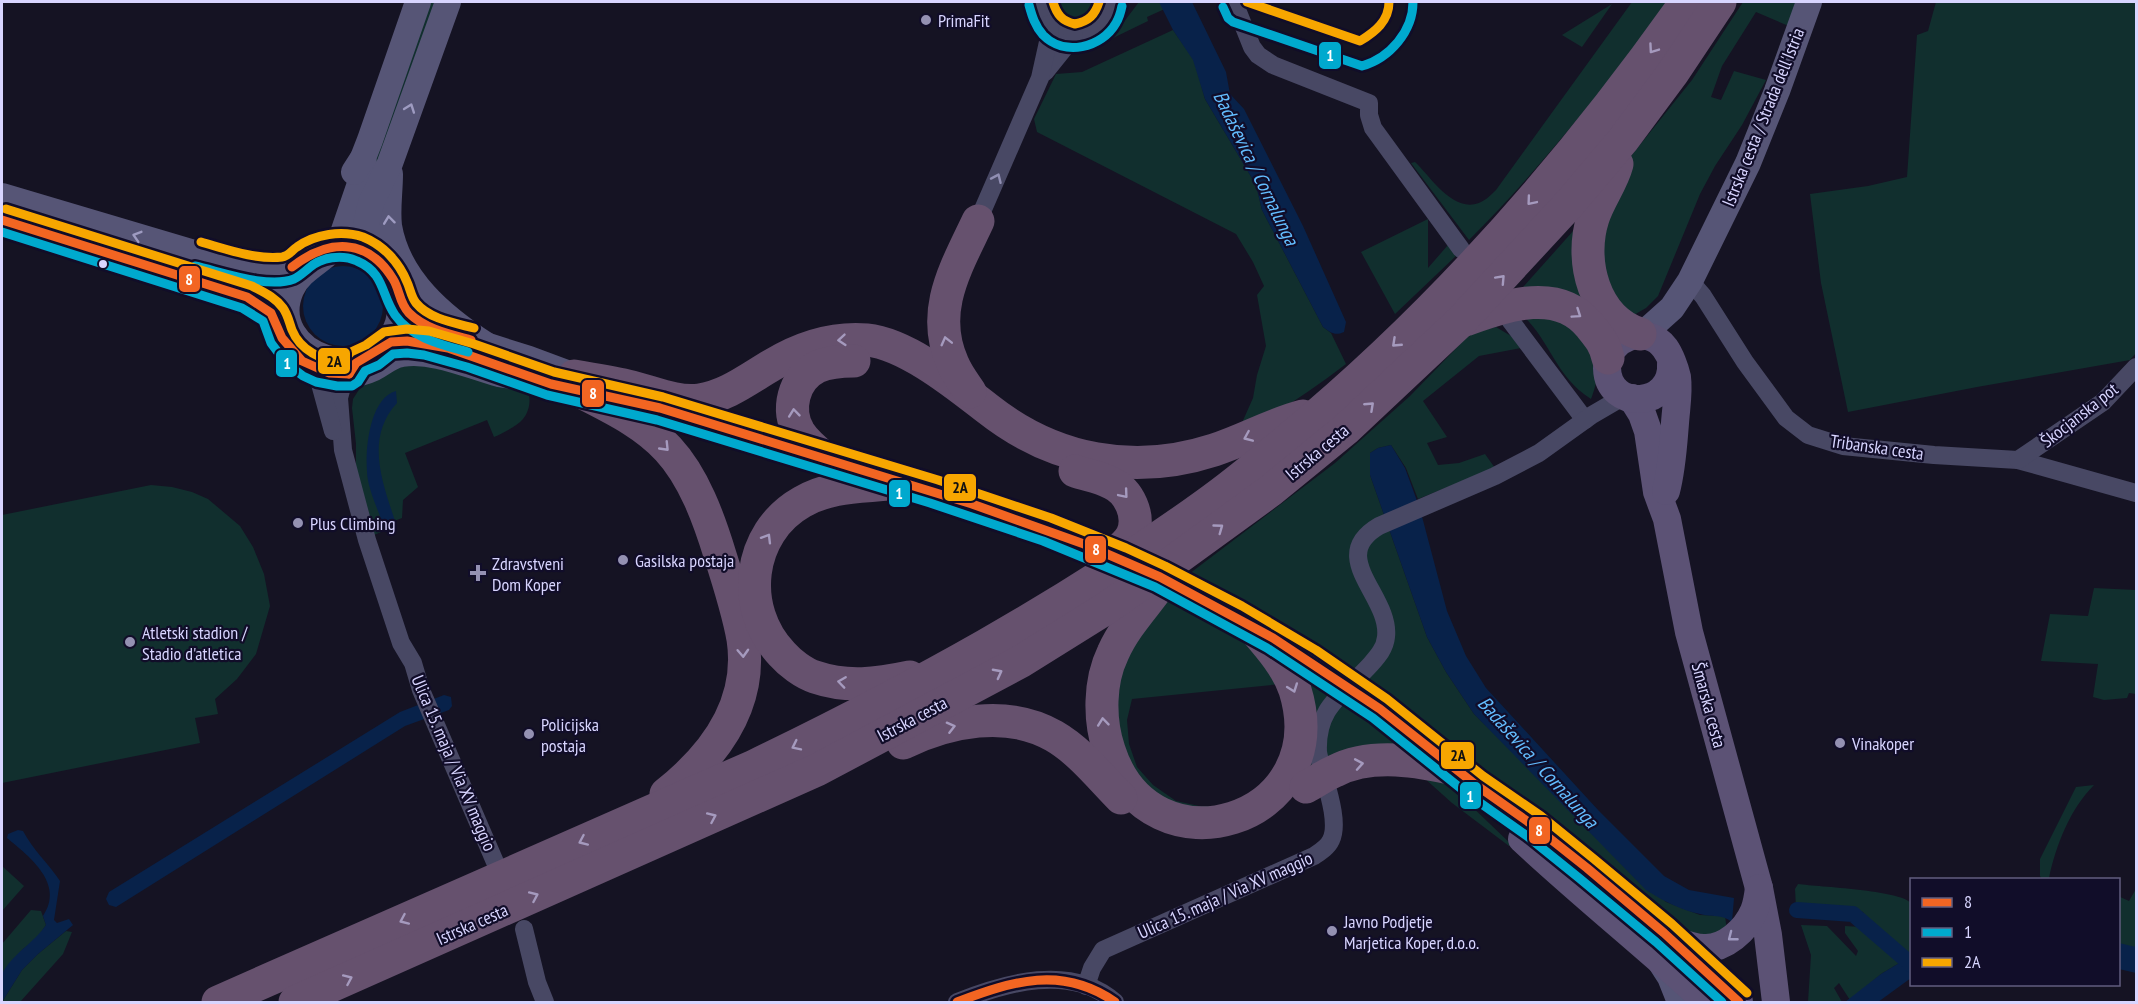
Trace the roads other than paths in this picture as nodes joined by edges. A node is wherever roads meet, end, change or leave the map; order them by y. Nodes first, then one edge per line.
1 (418, 2) edge
2 (448, 2) edge
3 (1041, 2) edge
4 (1111, 2) edge
5 (1234, 2) edge
6 (1686, 2) edge
7 (1720, 2) edge
8 (1809, 2) edge
9 (1049, 24) junction
10 (1074, 36) junction
11 (1040, 78) junction
12 (1623, 140) junction
13 (390, 163) junction
14 (2, 196) edge
15 (2, 220) edge
16 (978, 221) joint
17 (326, 248) junction
18 (1461, 249) dead end
19 (372, 255) junction
20 (292, 267) junction
21 (1686, 288) junction
22 (401, 303) junction
23 (279, 309) junction
24 (1510, 320) dead end
25 (1461, 321) junction
26 (1642, 334) junction
27 (387, 343) junction
28 (486, 345) junction
29 (1670, 359) junction
30 (1607, 364) junction
31 (2136, 367) edge
32 (312, 369) junction
33 (356, 369) junction
34 (526, 377) junction
35 (578, 384) junction
36 (1660, 392) junction
37 (970, 394) junction
38 (1630, 398) junction
39 (1322, 411) junction
40 (1588, 417) junction
41 (343, 445) junction
42 (826, 459) junction
43 (2018, 460) junction
44 (904, 482) junction
45 (1666, 491) junction
46 (2136, 493) edge
47 (1666, 519) junction
48 (1171, 563) junction
49 (1076, 593) junction
50 (1249, 623) junction
51 (941, 671) junction
52 (817, 770) junction
53 (1468, 778) junction
54 (1306, 784) junction
55 (636, 818) junction
56 (495, 862) dead end
57 (1759, 888) junction
58 (524, 929) dead end
59 (1768, 935) junction
60 (1664, 948) junction
61 (1086, 986) junction
62 (218, 1002) edge
63 (295, 1002) edge
64 (545, 1002) edge
65 (957, 1002) edge
66 (1115, 1002) edge
67 (1680, 1002) edge
68 (1707, 1002) edge
69 (1739, 1002) edge
70 (1747, 1002) edge
71 (1776, 1002) edge

1 - 17 main road
13 -> 2 main road
3 - 9 street
4 - 10 street
5 - 18 street
6 -> 39 highway, Istrska cesta
7 - 12 highway, Istrska cesta
8 - 21 main road, Istrska cesta / Strada dell'Istria
9 - 10 street
9 - 11 street
10 - 11 street
16 -> 11 street
25 -> 12 highway, Istrska cesta
12 - 26 highway
13 - 19 main road
28 -> 13 main road
20 -> 14 main road
15 - 23 main road
37 -> 16 highway
17 - 19 main road
17 - 20 main road
17 - 23 main road
19 - 22 main road
20 - 23 main road
21 - 26 main road
21 - 29 main road
21 - 43 street, Tribanska cesta
22 - 27 main road
22 - 28 main road
23 - 32 main road
23 - 33 main road
24 - 40 street
25 -> 30 highway
48 -> 25 highway, Istrska cesta
26 - 29 main road
26 - 30 main road
27 - 33 main road
27 - 34 main road
28 - 35 main road
29 - 36 main road
29 - 45 main road
30 - 38 main road
30 - 40 street
31 - 43 street, Škocjanska pot
32 - 33 main road
32 - 41 street
33 - 34 main road
33 - 41 street
34 - 35 main road
37 -> 35 highway
35 - 42 main road
35 -> 55 highway
36 - 38 main road
36 - 45 main road
39 -> 37 highway
38 - 40 street
38 - 47 main road
39 - 49 highway, Istrska cesta
40 - 54 street, Ulica 15. maja / Via XV maggio
41 - 56 street, Ulica 15. maja / Via XV maggio
42 - 44 main road
42 -> 49 highway
43 - 46 street, Tribanska cesta
44 - 50 main road, bridge
51 -> 44 highway
45 - 47 main road
47 - 57 main road, Šmarska cesta
52 -> 48 highway, Istrska cesta
54 -> 48 highway
49 - 51 highway, Istrska cesta
50 - 53 main road, bridge
50 -> 54 highway
51 -> 55 highway, Istrska cesta
52 -> 54 highway
63 -> 52 highway, Istrska cesta
54 -> 53 highway, bridge
53 - 60 main road
54 - 61 street, Ulica 15. maja / Via XV maggio
55 -> 62 highway, Istrska cesta
57 - 59 main road, Šmarska cesta
57 -> 60 main road
58 - 64 street
59 - 70 main road
59 - 71 main road, Šmarska cesta
60 - 67 main road
60 - 68 main road
60 - 69 main road
61 - 65 street
61 - 66 street

